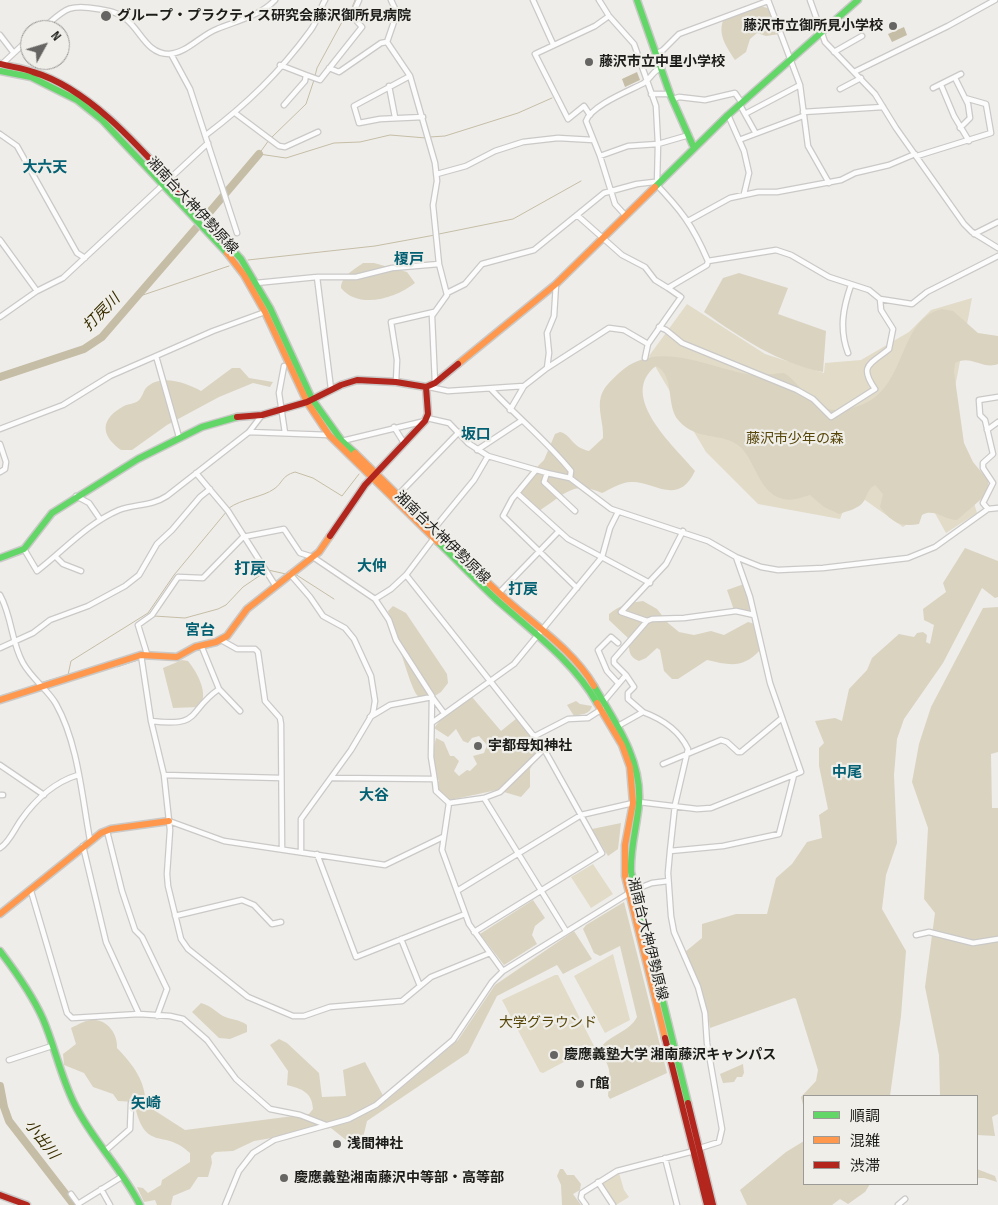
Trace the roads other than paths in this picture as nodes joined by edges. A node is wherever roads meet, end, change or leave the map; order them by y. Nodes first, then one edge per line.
1 (274, 0) edge
2 (325, 0) edge
3 (360, 0) edge
4 (391, 0) edge
5 (533, 0) edge
6 (599, 0) edge
7 (637, 0) edge
8 (810, 0) edge
9 (858, 0) edge
10 (995, 0) edge
11 (768, 1) edge
12 (609, 16) junction
13 (53, 20) edge
14 (820, 34) junction
15 (0, 35) edge
16 (862, 36) dead end
17 (387, 42) junction
18 (553, 44) junction
19 (20, 46) edge
20 (13, 52) junction
21 (834, 52) junction
22 (171, 54) junction
23 (656, 54) junction
24 (789, 61) junction
25 (280, 65) junction
26 (0, 66) edge
27 (329, 68) junction
28 (661, 68) junction
29 (854, 72) junction
30 (961, 74) dead end
31 (306, 75) junction
32 (410, 76) junction
33 (861, 78) junction
34 (954, 78) junction
35 (646, 82) junction
36 (800, 85) junction
37 (941, 85) junction
38 (388, 86) junction
39 (932, 88) dead end
40 (840, 89) dead end
41 (651, 94) junction
42 (672, 96) junction
43 (965, 98) junction
44 (741, 104) junction
45 (284, 105) dead end
46 (883, 106) junction
47 (235, 113) junction
48 (745, 114) junction
49 (803, 114) junction
50 (590, 115) junction
51 (728, 115) junction
52 (423, 117) junction
53 (395, 118) junction
54 (960, 128) junction
55 (318, 132) dead end
56 (755, 132) junction
57 (0, 134) edge
58 (206, 135) junction
59 (689, 135) junction
60 (593, 140) junction
61 (739, 140) junction
62 (969, 141) junction
63 (208, 143) junction
64 (658, 144) junction
65 (694, 148) junction
66 (916, 155) junction
67 (600, 156) junction
68 (437, 174) junction
69 (166, 181) junction
70 (829, 183) junction
71 (657, 186) junction
72 (611, 190) junction
73 (744, 194) junction
74 (625, 215) junction
75 (578, 216) junction
76 (688, 221) junction
77 (998, 222) edge
78 (236, 233) dead end
79 (974, 234) junction
80 (602, 239) junction
81 (0, 240) edge
82 (998, 248) edge
83 (998, 256) edge
84 (85, 258) junction
85 (708, 261) junction
86 (439, 264) junction
87 (317, 277) junction
88 (256, 283) junction
89 (556, 284) junction
90 (851, 285) junction
91 (668, 288) junction
92 (37, 291) junction
93 (447, 293) junction
94 (880, 300) junction
95 (265, 312) junction
96 (434, 312) junction
97 (0, 317) edge
98 (659, 327) junction
99 (648, 344) junction
100 (848, 353) dead end
101 (156, 356) junction
102 (645, 358) dead end
103 (284, 366) dead end
104 (547, 368) junction
105 (396, 382) junction
106 (430, 386) junction
107 (524, 386) junction
108 (331, 389) junction
109 (491, 389) junction
110 (998, 397) edge
111 (309, 400) junction
112 (282, 409) junction
113 (510, 410) junction
114 (262, 414) junction
115 (426, 420) junction
116 (521, 422) junction
117 (998, 422) edge
118 (394, 427) junction
119 (0, 429) edge
120 (987, 430) junction
121 (249, 432) junction
122 (459, 432) junction
123 (285, 433) junction
124 (330, 435) junction
125 (179, 437) junction
126 (342, 440) junction
127 (404, 443) junction
128 (0, 444) edge
129 (477, 450) junction
130 (488, 456) junction
131 (536, 470) junction
132 (0, 472) edge
133 (196, 473) junction
134 (547, 473) junction
135 (373, 475) junction
136 (570, 478) junction
137 (210, 490) junction
138 (517, 493) junction
139 (398, 495) junction
140 (76, 496) junction
141 (998, 508) edge
142 (988, 509) junction
143 (575, 511) dead end
144 (618, 512) junction
145 (100, 519) junction
146 (433, 530) junction
147 (683, 531) junction
148 (558, 532) junction
149 (243, 538) junction
150 (434, 538) junction
151 (24, 549) junction
152 (539, 551) junction
153 (56, 556) junction
154 (314, 557) junction
155 (602, 557) junction
156 (736, 557) junction
157 (0, 558) edge
158 (81, 571) dead end
159 (290, 574) junction
160 (406, 575) junction
161 (650, 583) junction
162 (275, 585) junction
163 (577, 588) junction
164 (499, 593) junction
165 (0, 595) edge
166 (375, 599) junction
167 (754, 615) junction
168 (646, 621) junction
169 (539, 634) junction
170 (221, 640) junction
171 (14, 641) junction
172 (618, 643) dead end
173 (201, 645) junction
174 (0, 648) edge
175 (144, 655) junction
176 (626, 675) junction
177 (489, 681) junction
178 (618, 683) junction
179 (40, 687) junction
180 (219, 689) junction
181 (432, 696) junction
182 (0, 700) edge
183 (604, 701) junction
184 (602, 709) junction
185 (240, 711) dead end
186 (643, 712) junction
187 (444, 713) junction
188 (370, 717) junction
189 (782, 718) junction
190 (151, 722) junction
191 (433, 722) junction
192 (618, 726) junction
193 (535, 736) junction
194 (544, 749) junction
195 (688, 754) junction
196 (663, 764) dead end
197 (0, 765) edge
198 (794, 774) junction
199 (78, 775) junction
200 (164, 775) junction
201 (281, 778) junction
202 (332, 778) junction
203 (434, 779) junction
204 (44, 794) junction
205 (484, 798) junction
206 (636, 802) junction
207 (449, 803) junction
208 (675, 805) junction
209 (581, 815) junction
210 (169, 821) junction
211 (107, 831) junction
212 (443, 837) junction
213 (90, 840) junction
214 (83, 846) junction
215 (0, 848) edge
216 (282, 848) junction
217 (300, 851) junction
218 (670, 851) junction
219 (519, 853) junction
220 (317, 854) junction
221 (668, 881) junction
222 (540, 890) junction
223 (31, 891) junction
224 (457, 891) junction
225 (631, 892) junction
226 (0, 914) edge
227 (465, 914) junction
228 (175, 916) junction
229 (281, 922) dead end
230 (566, 931) junction
231 (474, 932) junction
232 (916, 935) dead end
233 (402, 939) junction
234 (998, 939) edge
235 (0, 951) edge
236 (490, 953) junction
237 (503, 971) junction
238 (420, 986) junction
239 (139, 1014) junction
240 (156, 1016) junction
241 (52, 1046) junction
242 (9, 1060) dead end
243 (131, 1102) dead end
244 (326, 1125) junction
245 (697, 1150) junction
246 (105, 1151) junction
247 (665, 1158) junction
248 (123, 1176) junction
249 (598, 1182) junction
250 (101, 1189) junction
251 (71, 1194) dead end
252 (0, 1195) edge
253 (905, 1200) dead end
254 (26, 1205) edge
255 (78, 1205) edge
256 (110, 1205) edge
257 (140, 1205) edge
258 (224, 1205) edge
259 (586, 1205) edge
260 (614, 1205) edge
261 (677, 1205) edge
262 (707, 1205) edge
263 (714, 1205) edge
264 (898, 1205) edge

1 - 22 street
2 - 25 street
3 - 27 street
4 - 17 street
5 - 18 street
6 - 12 street
7 - 23 street
8 - 14 street
9 - 14 street
10 - 29 street
11 - 23 street
11 - 24 street
12 - 18 street
12 - 35 street
13 - 22 street
14 - 21 street
14 - 24 street
15 - 20 street
16 - 21 street
17 - 27 street
17 - 32 street
18 - 50 street
19 - 20 street
20 - 26 street
21 - 29 street
22 - 58 street
23 - 28 street
24 - 36 street
24 - 44 street
25 - 31 street
25 - 47 street
26 - 69 street, 湘南台大神伊勢原線
27 - 31 street
28 - 35 street
28 - 42 street
29 - 33 street
30 - 34 street
31 - 45 street
32 - 38 street
32 - 52 street
33 - 40 street
33 - 46 street
34 - 37 street
34 - 43 street
35 - 41 street
35 - 50 street
36 - 48 street
36 - 49 street
37 - 39 street
37 - 54 street
38 - 53 street
38 - 53 street
41 - 42 street
41 - 64 street
42 - 44 street
42 - 59 street
43 - 54 street
43 - 62 street
44 - 48 street
44 - 51 street
46 - 49 street
46 - 66 street
47 - 55 street
47 - 58 street
48 - 56 street
49 - 56 street
49 - 70 street
50 - 60 street
51 - 61 street
51 - 65 street
52 - 53 street
52 - 68 street
54 - 62 street
56 - 61 street
57 - 84 street
58 - 63 street
59 - 64 street
59 - 65 street
60 - 67 street
60 - 68 street
61 - 73 street
62 - 66 street
63 - 69 street
63 - 78 street
64 - 67 street
64 - 71 street
65 - 71 street
66 - 70 street
66 - 79 street
67 - 72 street
68 - 86 street
69 - 84 street
69 - 88 street, 湘南台大神伊勢原線
69 - 95 street, 湘南台大神伊勢原線
70 - 73 street
71 - 72 street
71 - 74 street
71 - 76 street
72 - 74 street
72 - 75 street
73 - 76 street
74 - 80 street
75 - 80 street
75 - 93 street
76 - 85 street
77 - 79 street
79 - 82 street
80 - 89 street
80 - 91 street
81 - 92 street
83 - 94 street
84 - 92 street
85 - 90 street
85 - 91 street
86 - 87 street
86 - 93 street
87 - 88 street
87 - 108 street
88 - 111 street, 湘南台大神伊勢原線
89 - 104 street
89 - 106 street
90 - 94 street
90 - 100 street
91 - 98 street
92 - 97 street
93 - 96 street
94 - 98 street
95 - 101 street
95 - 111 street, 湘南台大神伊勢原線
96 - 105 street
96 - 106 street
98 - 99 street
99 - 102 street
99 - 104 street
101 - 119 street
101 - 125 street
103 - 112 street
104 - 107 street
105 - 106 street
105 - 108 street
106 - 109 street
106 - 115 street
107 - 109 street
107 - 113 street
108 - 111 street
109 - 113 street
110 - 120 street
111 - 112 street
111 - 124 street, 湘南台大神伊勢原線
111 - 126 street, 湘南台大神伊勢原線
112 - 114 street
112 - 123 street
113 - 116 street
114 - 121 street
114 - 125 street
115 - 118 street
115 - 122 street
115 - 127 street
116 - 129 street
116 - 136 street
117 - 120 street
118 - 126 street
118 - 127 street
120 - 142 street
121 - 123 street
121 - 133 street
122 - 129 street
122 - 139 street
123 - 124 street
124 - 135 street, 湘南台大神伊勢原線
125 - 140 street
126 - 135 street, 湘南台大神伊勢原線
127 - 135 street
128 - 132 street
129 - 130 street
130 - 131 street
130 - 146 street
131 - 134 street
131 - 138 street
133 - 137 street
133 - 145 street
134 - 136 street
134 - 143 street
135 - 139 street, 湘南台大神伊勢原線
135 - 150 street, 湘南台大神伊勢原線
135 - 154 street
136 - 144 street
137 - 149 street
137 - 171 street
138 - 148 street
138 - 152 street
139 - 146 street, 湘南台大神伊勢原線
140 - 145 street
140 - 151 street
141 - 142 street
142 - 156 street
144 - 147 street
144 - 155 street
145 - 153 street
146 - 164 street, 湘南台大神伊勢原線
147 - 156 street
147 - 161 street
148 - 152 street
148 - 155 street
149 - 154 street
149 - 162 street
149 - 175 street
150 - 160 street
150 - 169 street, 湘南台大神伊勢原線
151 - 153 street
151 - 157 street
152 - 163 street
152 - 164 street
153 - 158 street
154 - 159 street
154 - 166 street
155 - 161 street
155 - 163 street
156 - 167 street
159 - 162 street
159 - 188 street
160 - 166 street
160 - 177 street
161 - 168 street
162 - 170 street
163 - 169 street
164 - 169 street, 湘南台大神伊勢原線
165 - 171 street
166 - 181 street
167 - 168 street
167 - 189 street
168 - 176 street
169 - 177 street
169 - 183 street, 湘南台大神伊勢原線
169 - 184 street, 湘南台大神伊勢原線
170 - 173 street
170 - 201 street
171 - 174 street
171 - 179 street
172 - 178 street
173 - 175 street
173 - 180 street
175 - 179 street
175 - 190 street
176 - 178 street
176 - 186 street
177 - 187 street
177 - 193 street
178 - 183 street
179 - 182 street
179 - 199 street
180 - 185 street
180 - 190 street
181 - 187 street
181 - 188 street
181 - 191 street
183 - 192 street, 湘南台大神伊勢原線
184 - 193 street
184 - 206 street, 湘南台大神伊勢原線
186 - 192 street
186 - 195 street
187 - 191 street
188 - 202 street
189 - 195 street
189 - 198 street
190 - 200 street
191 - 203 street
192 - 206 street, 湘南台大神伊勢原線
193 - 194 street
194 - 205 street
194 - 209 street
195 - 196 street
195 - 208 street
197 - 204 street
198 - 208 street
198 - 218 street
199 - 204 street
199 - 213 street
200 - 201 street
200 - 210 street
201 - 216 street
202 - 203 street
202 - 217 street
203 - 207 street
204 - 215 street
205 - 207 street
205 - 219 street
206 - 208 street
206 - 209 street
206 - 225 street, 湘南台大神伊勢原線
207 - 212 street
208 - 218 street
209 - 219 street
209 - 222 street
210 - 211 street
210 - 216 street
210 - 228 street
211 - 213 street
211 - 240 street
212 - 220 street
212 - 224 street
213 - 214 street
214 - 223 street
214 - 239 street
216 - 217 street
217 - 220 street
218 - 221 street
219 - 222 street
219 - 224 street
220 - 233 street
221 - 225 street
221 - 245 street
222 - 230 street
222 - 231 street
223 - 226 street
223 - 239 street
224 - 227 street
225 - 230 street
225 - 245 street, 湘南台大神伊勢原線
227 - 231 street
227 - 233 street
228 - 229 street
228 - 238 street
230 - 237 street
231 - 236 street
232 - 234 street
233 - 238 street
235 - 241 street
236 - 237 street
236 - 238 street
237 - 244 street
239 - 240 street
240 - 244 street
241 - 242 street
241 - 246 street
243 - 246 street
244 - 258 street
245 - 247 street
245 - 262 street, 湘南台大神伊勢原線
245 - 263 street, 湘南台大神伊勢原線
246 - 248 street
247 - 249 street
247 - 261 street
248 - 250 street
248 - 257 street
249 - 259 street
249 - 260 street
250 - 255 street
250 - 256 street
251 - 255 street
252 - 254 street
253 - 264 street

